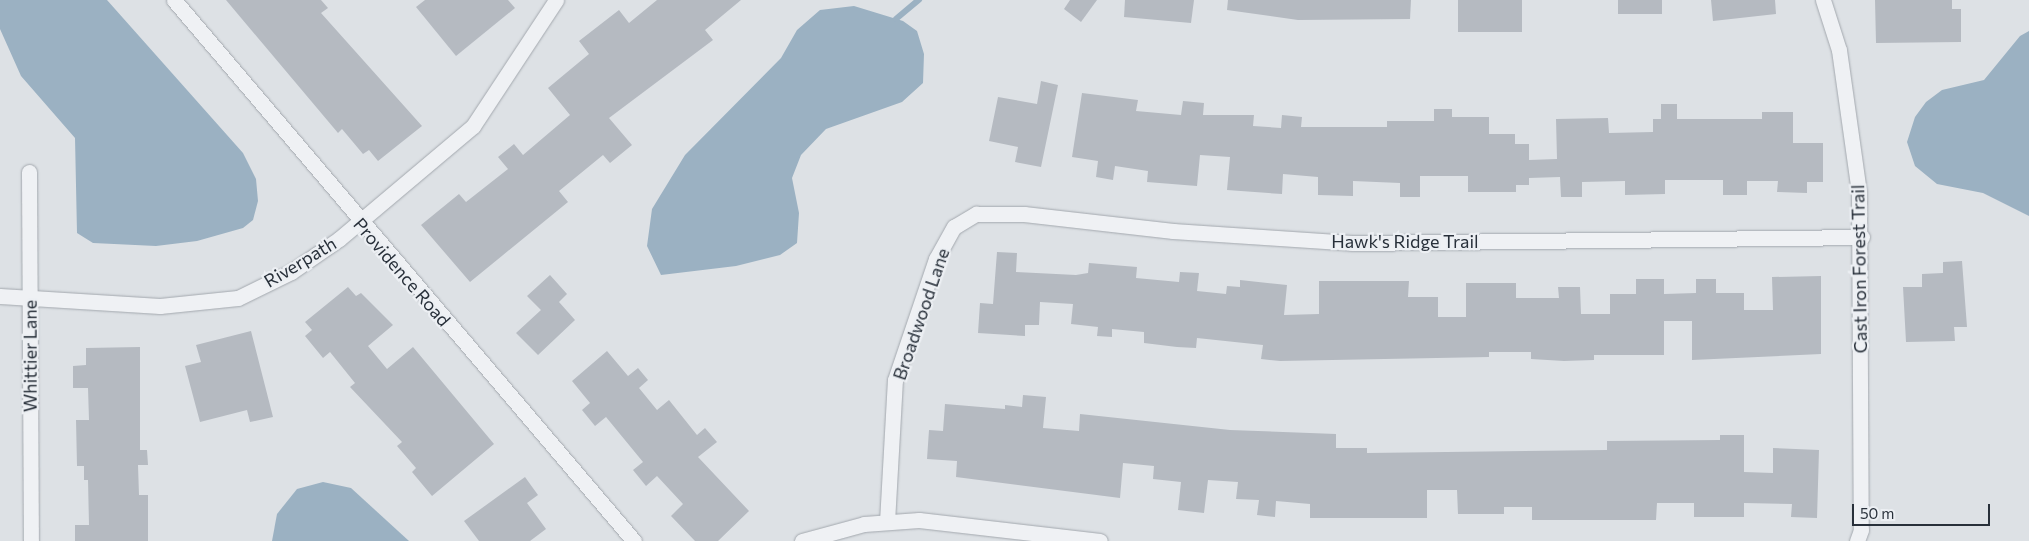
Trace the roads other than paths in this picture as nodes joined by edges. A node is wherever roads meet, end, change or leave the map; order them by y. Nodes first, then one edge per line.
1 (174, 0) edge
2 (556, 0) edge
3 (1823, 0) edge
4 (29, 172) dead end
5 (359, 222) junction
6 (954, 227) joint
7 (1862, 237) junction
8 (0, 296) edge
9 (30, 301) junction
10 (887, 522) junction
11 (31, 541) edge
12 (634, 541) edge
13 (802, 541) edge
14 (1100, 541) edge
15 (1857, 541) edge

1 - 5 street, Providence Road
2 - 5 street, Riverpath
3 - 7 street, Cast Iron Forest Trail
4 - 9 street, Whittier Lane
5 - 9 street, Riverpath
5 - 12 street, Providence Road
6 - 7 street, Hawk's Ridge Trail
6 - 10 street, Broadwood Lane
7 - 15 street, Cast Iron Forest Trail
8 - 9 street, Riverpath
9 - 11 street, Whittier Lane
10 - 13 street
10 - 14 street

